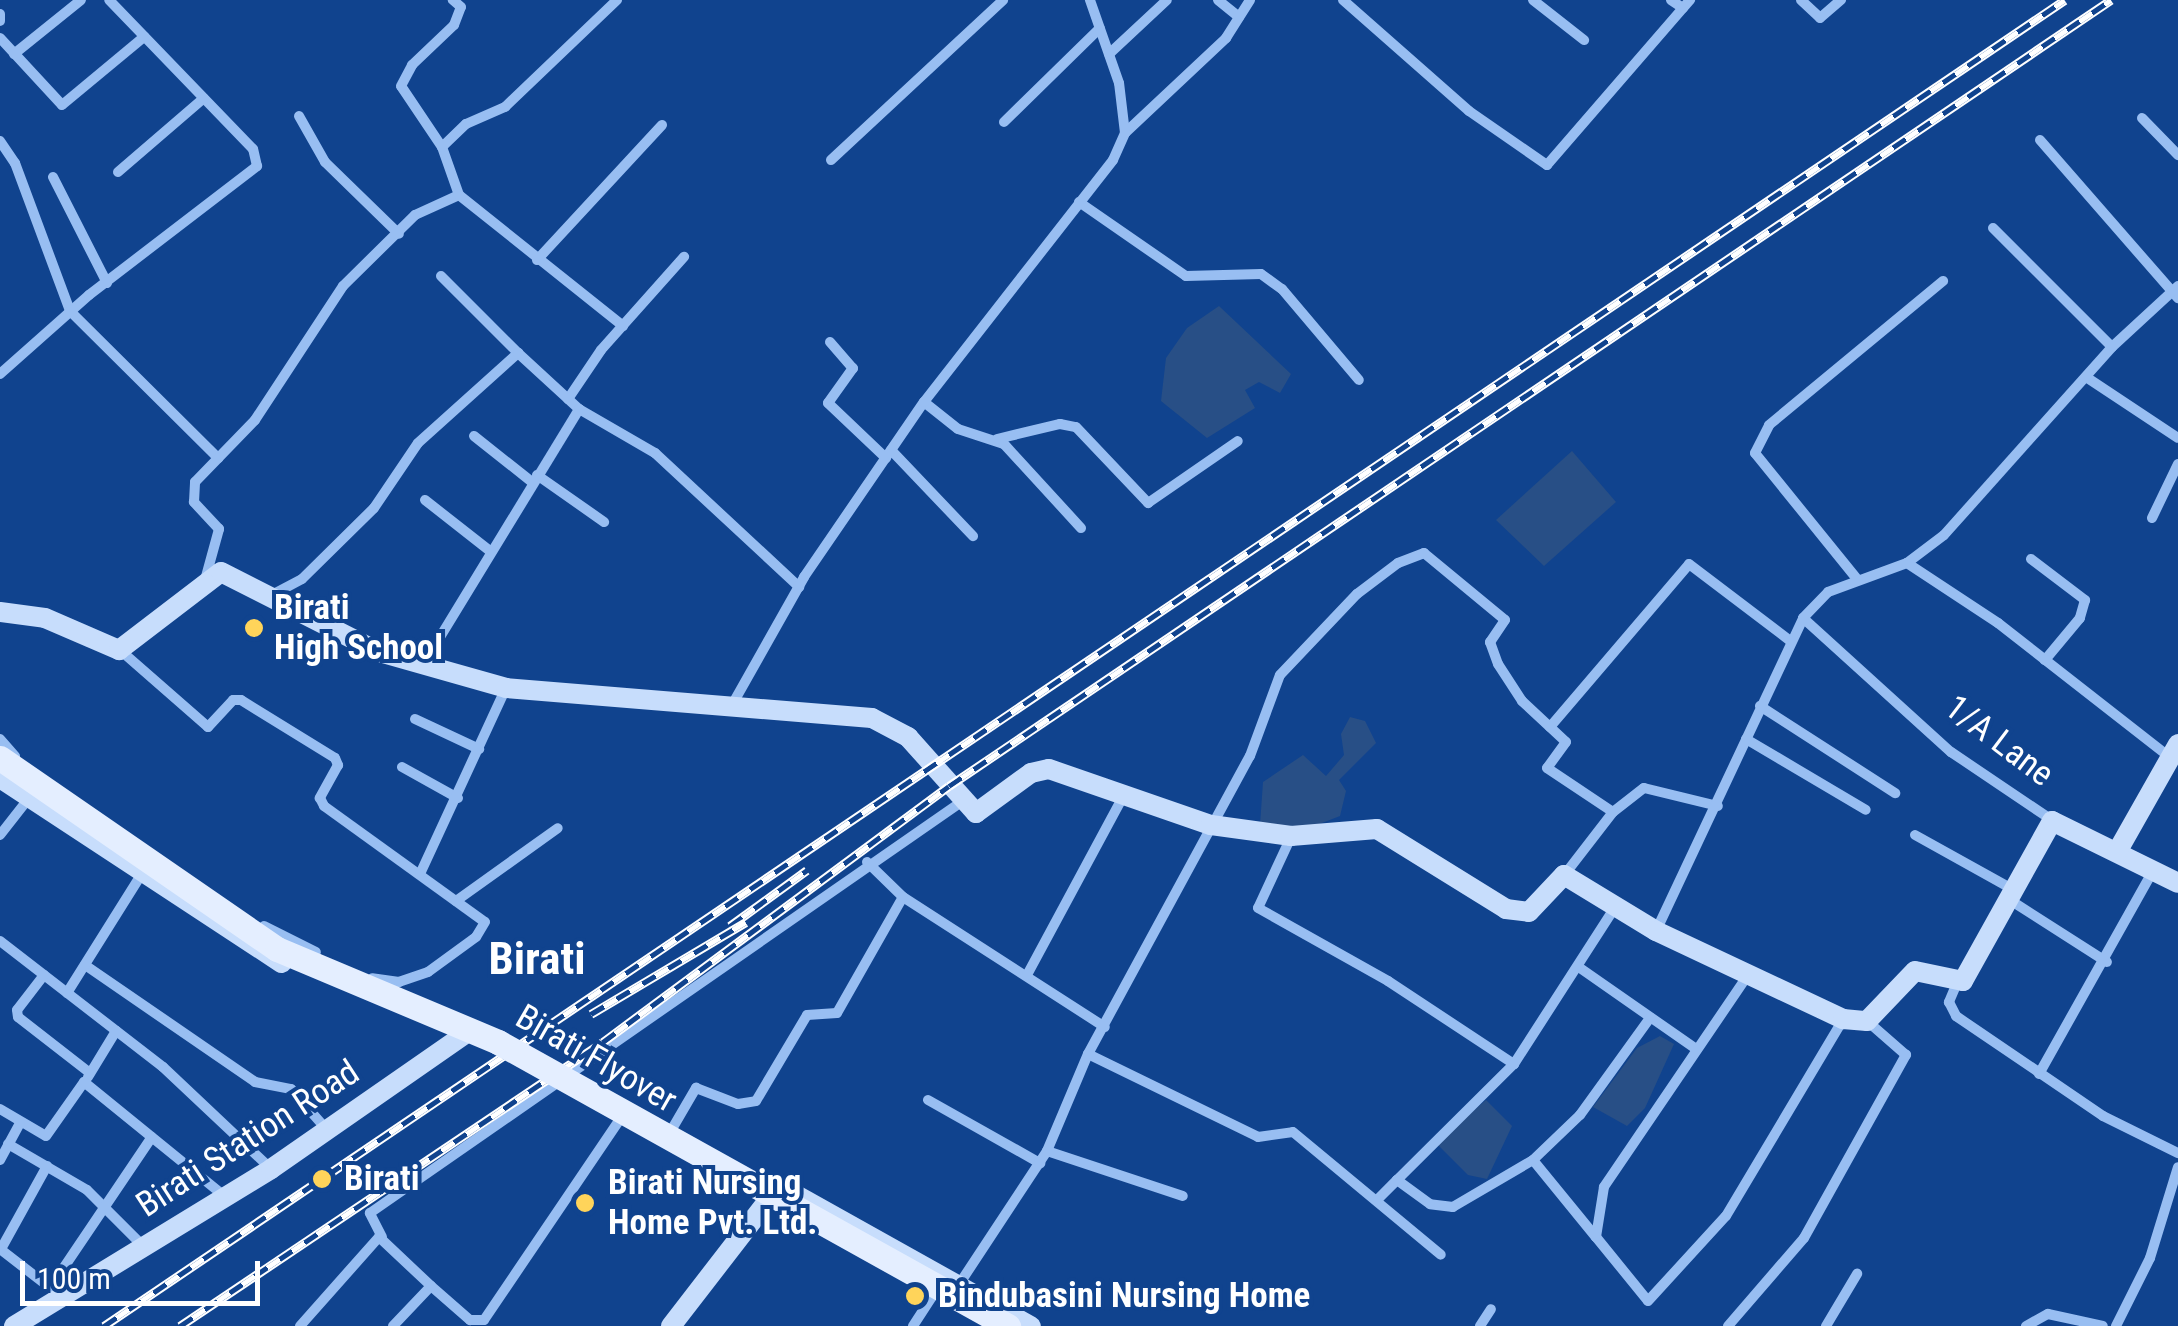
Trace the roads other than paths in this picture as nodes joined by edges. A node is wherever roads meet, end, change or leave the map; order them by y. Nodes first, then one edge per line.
1 (81, 0) edge
2 (109, 0) edge
3 (453, 0) edge
4 (617, 0) edge
5 (1003, 0) edge
6 (1090, 0) edge
7 (1168, 0) edge
8 (1218, 0) edge
9 (1250, 0) edge
10 (1343, 0) edge
11 (1533, 0) edge
12 (1671, 0) edge
13 (1801, 0) edge
14 (1842, 0) edge
15 (1687, 4) edge
16 (1240, 17) junction
17 (1100, 28) junction
18 (144, 37) junction
19 (0, 38) edge
20 (1584, 40) dead end
21 (14, 54) junction
22 (1109, 54) junction
23 (204, 98) junction
24 (299, 116) dead end
25 (2142, 118) dead end
26 (1004, 122) dead end
27 (662, 124) dead end
28 (1125, 133) junction
29 (2040, 140) dead end
30 (0, 141) edge
31 (442, 147) junction
32 (2178, 156) edge
33 (831, 160) dead end
34 (118, 172) dead end
35 (54, 177) dead end
36 (459, 194) junction
37 (1080, 202) junction
38 (1993, 228) dead end
39 (399, 234) junction
40 (684, 257) dead end
41 (537, 260) junction
42 (442, 276) dead end
43 (1943, 281) dead end
44 (106, 283) junction
45 (2176, 292) edge
46 (70, 312) junction
47 (622, 326) junction
48 (830, 342) dead end
49 (2112, 346) junction
50 (518, 352) junction
51 (0, 374) edge
52 (2086, 377) junction
53 (1359, 380) dead end
54 (568, 399) junction
55 (924, 402) junction
56 (579, 409) junction
57 (474, 436) dead end
58 (2178, 438) edge
59 (997, 439) junction
60 (1238, 441) dead end
61 (889, 454) junction
62 (218, 458) junction
63 (2178, 464) edge
64 (534, 479) junction
65 (425, 500) dead end
66 (2152, 518) dead end
67 (604, 522) dead end
68 (1081, 528) dead end
69 (973, 536) dead end
70 (490, 551) junction
71 (2031, 560) dead end
72 (1907, 563) junction
73 (205, 580) junction
74 (1857, 580) junction
75 (799, 587) junction
76 (269, 596) junction
77 (0, 612) edge
78 (1803, 618) junction
79 (1789, 640) junction
80 (119, 650) junction
81 (2045, 660) junction
82 (422, 668) junction
83 (506, 688) junction
84 (732, 706) junction
85 (1760, 706) junction
86 (415, 718) dead end
87 (1550, 727) junction
88 (0, 739) edge
89 (1746, 740) junction
90 (479, 749) junction
91 (2175, 751) edge
92 (0, 758) edge
93 (402, 767) dead end
94 (0, 778) edge
95 (1896, 793) dead end
96 (28, 798) junction
97 (458, 798) junction
98 (1123, 798) junction
99 (964, 800) junction
100 (1718, 806) junction
101 (1866, 810) dead end
102 (1613, 812) junction
103 (2052, 821) junction
104 (1211, 825) junction
105 (558, 828) dead end
106 (0, 835) edge
107 (1915, 835) dead end
108 (1291, 836) junction
109 (2117, 852) junction
110 (867, 862) junction
111 (2153, 871) junction
112 (420, 874) junction
113 (141, 875) junction
114 (1564, 875) junction
115 (2178, 883) edge
116 (2012, 895) junction
117 (903, 897) junction
118 (456, 901) junction
119 (1615, 907) junction
120 (1656, 931) junction
121 (0, 941) edge
122 (2106, 962) junction
123 (85, 965) junction
124 (1580, 968) junction
125 (1750, 972) junction
126 (1027, 975) junction
127 (44, 976) junction
128 (1957, 983) junction
129 (67, 994) junction
130 (1650, 1018) junction
131 (1843, 1019) junction
132 (1867, 1020) junction
133 (1105, 1027) junction
134 (116, 1031) junction
135 (464, 1035) junction
136 (1696, 1050) junction
137 (1088, 1054) junction
138 (1514, 1064) junction
139 (2039, 1074) junction
140 (87, 1077) junction
141 (554, 1084) junction
142 (928, 1100) dead end
143 (0, 1108) edge
144 (618, 1122) junction
145 (20, 1123) junction
146 (662, 1124) junction
147 (328, 1131) junction
148 (152, 1137) junction
149 (8, 1144) junction
150 (1048, 1151) junction
151 (2178, 1152) edge
152 (0, 1160) edge
153 (1534, 1160) junction
154 (1040, 1163) junction
155 (47, 1166) junction
156 (2178, 1167) edge
157 (271, 1169) junction
158 (1397, 1180) junction
159 (223, 1195) junction
160 (1183, 1196) dead end
161 (1378, 1199) junction
162 (103, 1202) junction
163 (766, 1203) junction
164 (382, 1237) junction
165 (1596, 1237) junction
166 (143, 1246) junction
167 (0, 1249) edge
168 (1441, 1256) dead end
169 (1857, 1274) dead end
170 (431, 1286) junction
171 (56, 1292) junction
172 (948, 1292) junction
173 (1490, 1309) dead end
174 (14, 1326) edge
175 (300, 1326) edge
176 (393, 1326) edge
177 (671, 1326) edge
178 (914, 1326) edge
179 (990, 1326) edge
180 (1008, 1326) edge
181 (1031, 1326) edge
182 (1480, 1326) edge
183 (1728, 1326) edge
184 (1826, 1326) edge
185 (2026, 1326) edge
186 (2103, 1326) edge
187 (2116, 1326) edge

1 - 21 street
2 - 18 street
3 - 31 street
4 - 31 street
5 - 33 street
6 - 17 street
7 - 22 street
8 - 16 street
9 - 16 street
10 - 15 street
11 - 20 street
12 - 15 street
13 - 14 street
16 - 28 street
17 - 22 street
17 - 26 street
18 - 21 street
18 - 23 street
19 - 21 street
22 - 28 street
23 - 34 street
23 - 44 street
24 - 39 street
25 - 32 street
27 - 41 street
28 - 37 street
29 - 45 street
30 - 46 street
31 - 36 street
35 - 44 street
36 - 39 street
36 - 41 street
37 - 53 street
37 - 55 street
38 - 49 street
39 - 62 street
40 - 47 street
41 - 47 street
42 - 50 street
43 - 74 street
44 - 46 street
45 - 49 street
46 - 51 street
46 - 62 street
47 - 54 street
48 - 61 street
49 - 52 street
50 - 54 street
50 - 76 street
52 - 58 street
52 - 72 street
54 - 56 street
55 - 59 street
55 - 61 street
56 - 64 street
56 - 75 street
57 - 64 street
59 - 60 street
59 - 68 street
61 - 69 street
61 - 75 street
62 - 73 street
63 - 66 street
64 - 67 street
64 - 70 street
65 - 70 street
70 - 82 street
71 - 81 street
72 - 74 street
72 - 81 street
73 - 76 street
73 - 80 street
74 - 78 street
75 - 84 street
76 - 82 street
77 - 80 street
78 - 79 street
78 - 103 street, 1/A Lane
79 - 85 street
79 - 87 street
80 - 112 street
81 - 91 street
82 - 83 street
83 - 84 street
83 - 90 street
84 - 99 street
85 - 89 street
85 - 95 street
86 - 90 street
87 - 102 street
87 - 104 street
88 - 118 street
89 - 100 street
89 - 101 street
90 - 97 street
91 - 109 street
92 - 180 main road, Birati Flyover, bridge
93 - 97 street
94 - 96 street
96 - 106 street
96 - 113 street
97 - 112 street
98 - 99 street
98 - 104 street
98 - 126 street
99 - 110 street
100 - 102 street
100 - 120 street
102 - 114 street
103 - 109 street, 1/A Lane
103 - 116 street
104 - 108 street
104 - 133 street
105 - 118 street
107 - 116 street
108 - 114 street
108 - 138 street
109 - 111 street, 1/A Lane
110 - 117 street
110 - 141 street
111 - 115 street, 1/A Lane
111 - 122 street
112 - 118 street
113 - 123 street
113 - 135 street
114 - 119 street
116 - 122 street
116 - 128 street
117 - 126 street
117 - 146 street
119 - 120 street
119 - 124 street
120 - 125 street
121 - 127 street
122 - 139 street
123 - 129 street
123 - 147 street
124 - 130 street
124 - 138 street
125 - 131 street
125 - 136 street
126 - 133 street
127 - 129 street
127 - 140 street
128 - 132 street
128 - 139 street
129 - 134 street
130 - 136 street
130 - 153 street
131 - 132 street
131 - 165 street
132 - 183 street
133 - 137 street
134 - 140 street
134 - 157 street
135 - 141 street
135 - 147 street, Birati Station Road
136 - 165 street
137 - 150 street
137 - 161 street
138 - 158 street
139 - 151 street
140 - 145 street
140 - 148 street
141 - 144 street
141 - 164 street
142 - 154 street
143 - 145 street
144 - 146 street
144 - 163 street
144 - 170 street
145 - 149 street
146 - 172 street
147 - 157 street, Birati Station Road
148 - 159 street
148 - 162 street
149 - 152 street
149 - 155 street
150 - 154 street
150 - 160 street
153 - 158 street
153 - 165 street
154 - 172 street
155 - 162 street
155 - 167 street
156 - 187 street
157 - 159 street, Birati Station Road
158 - 161 street
159 - 166 street, Birati Station Road
161 - 168 street
162 - 166 street
162 - 171 street
163 - 172 street
163 - 177 street
164 - 170 street
164 - 175 street
166 - 171 street, Birati Station Road
167 - 171 street
169 - 184 street
170 - 176 street
171 - 174 street, Birati Station Road
172 - 178 street
172 - 179 street
172 - 181 street
173 - 182 street
185 - 186 street

